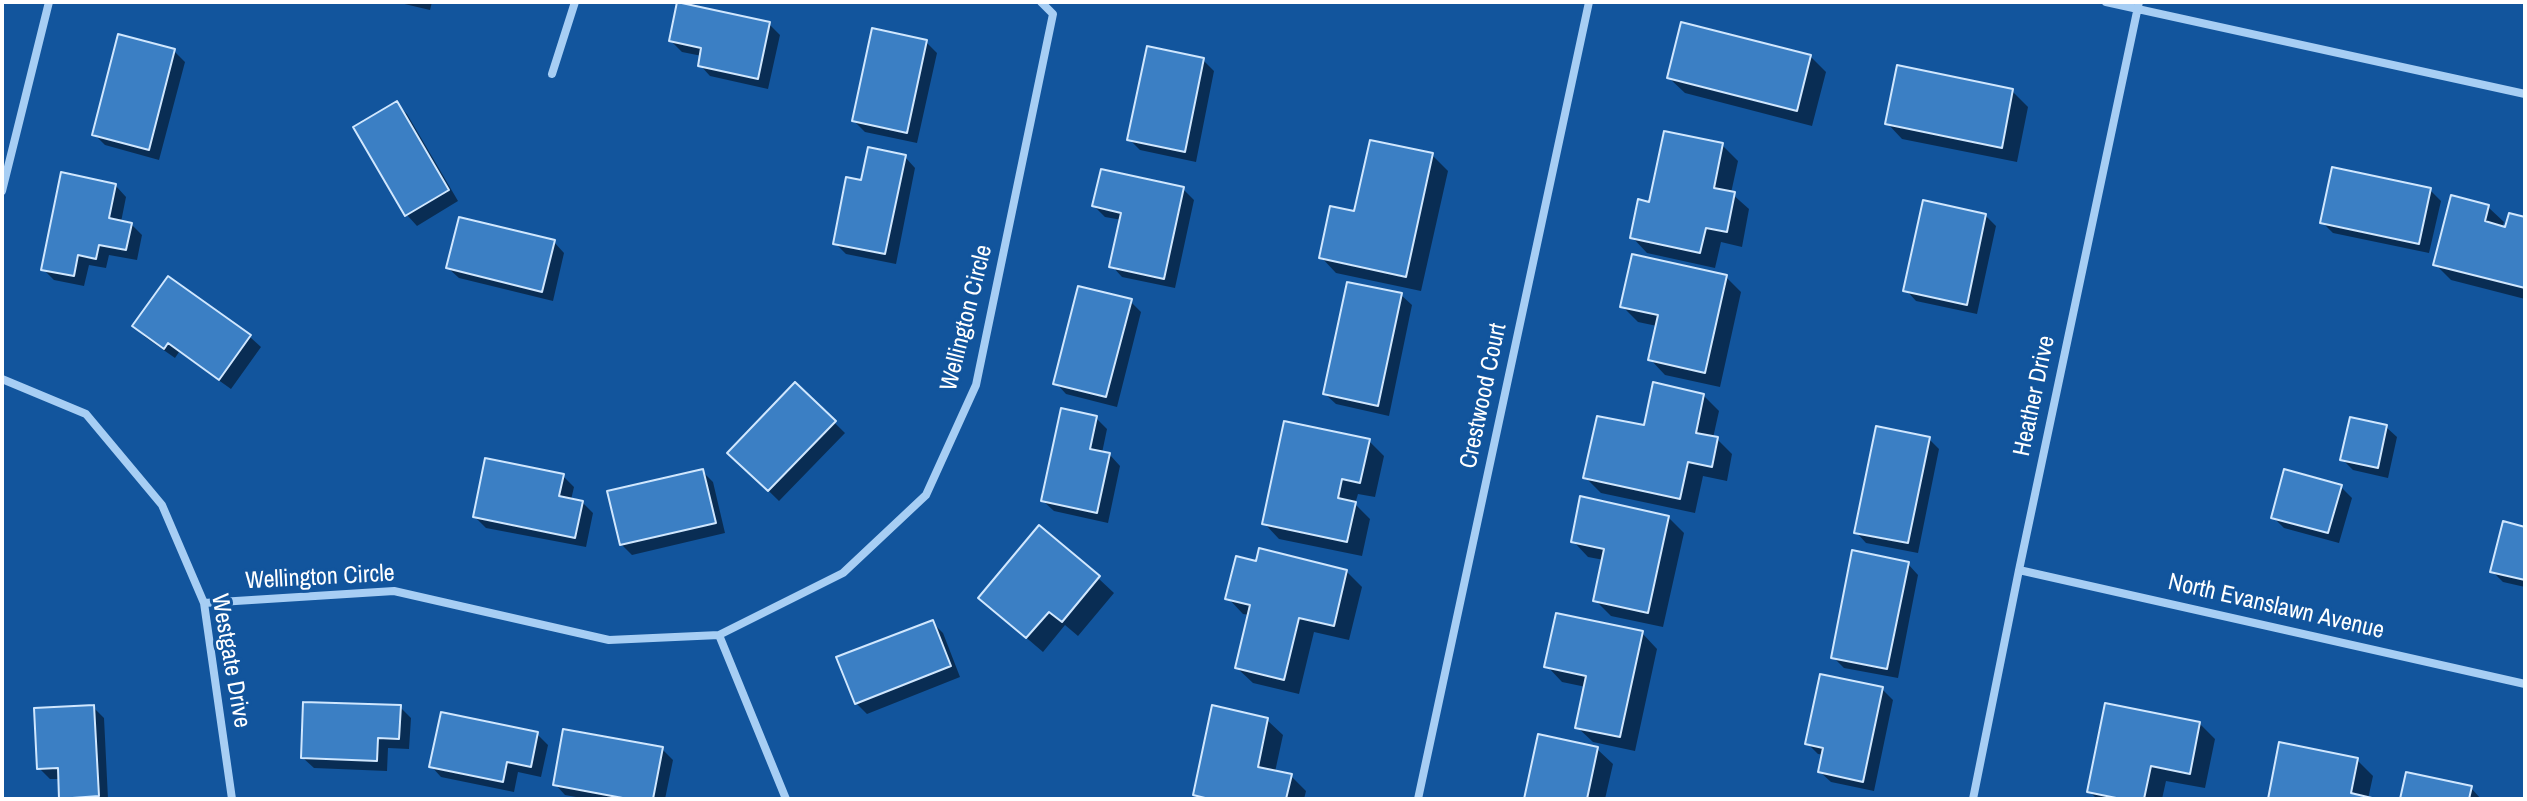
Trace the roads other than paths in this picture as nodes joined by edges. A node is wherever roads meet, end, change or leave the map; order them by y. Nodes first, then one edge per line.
1 (49, 2) edge
2 (575, 2) edge
3 (1041, 2) edge
4 (1589, 2) edge
5 (2106, 2) edge
6 (2138, 6) edge
7 (552, 74) dead end
8 (2525, 94) edge
9 (2, 191) edge
10 (2, 379) edge
11 (2019, 570) junction
12 (204, 603) junction
13 (719, 635) junction
14 (2525, 684) edge
15 (232, 799) edge
16 (786, 799) edge
17 (1418, 799) edge
18 (1973, 799) edge

1 - 9 street
2 - 7 street
3 - 13 street, Wellington Circle
4 - 17 street, Crestwood Court
5 - 6 street
6 - 8 street
6 - 11 street, Heather Drive
10 - 12 street, Westgate Drive
11 - 14 street, North Evanslawn Avenue
11 - 18 street, Heather Drive
12 - 13 street, Wellington Circle
12 - 15 street, Westgate Drive
13 - 16 street

